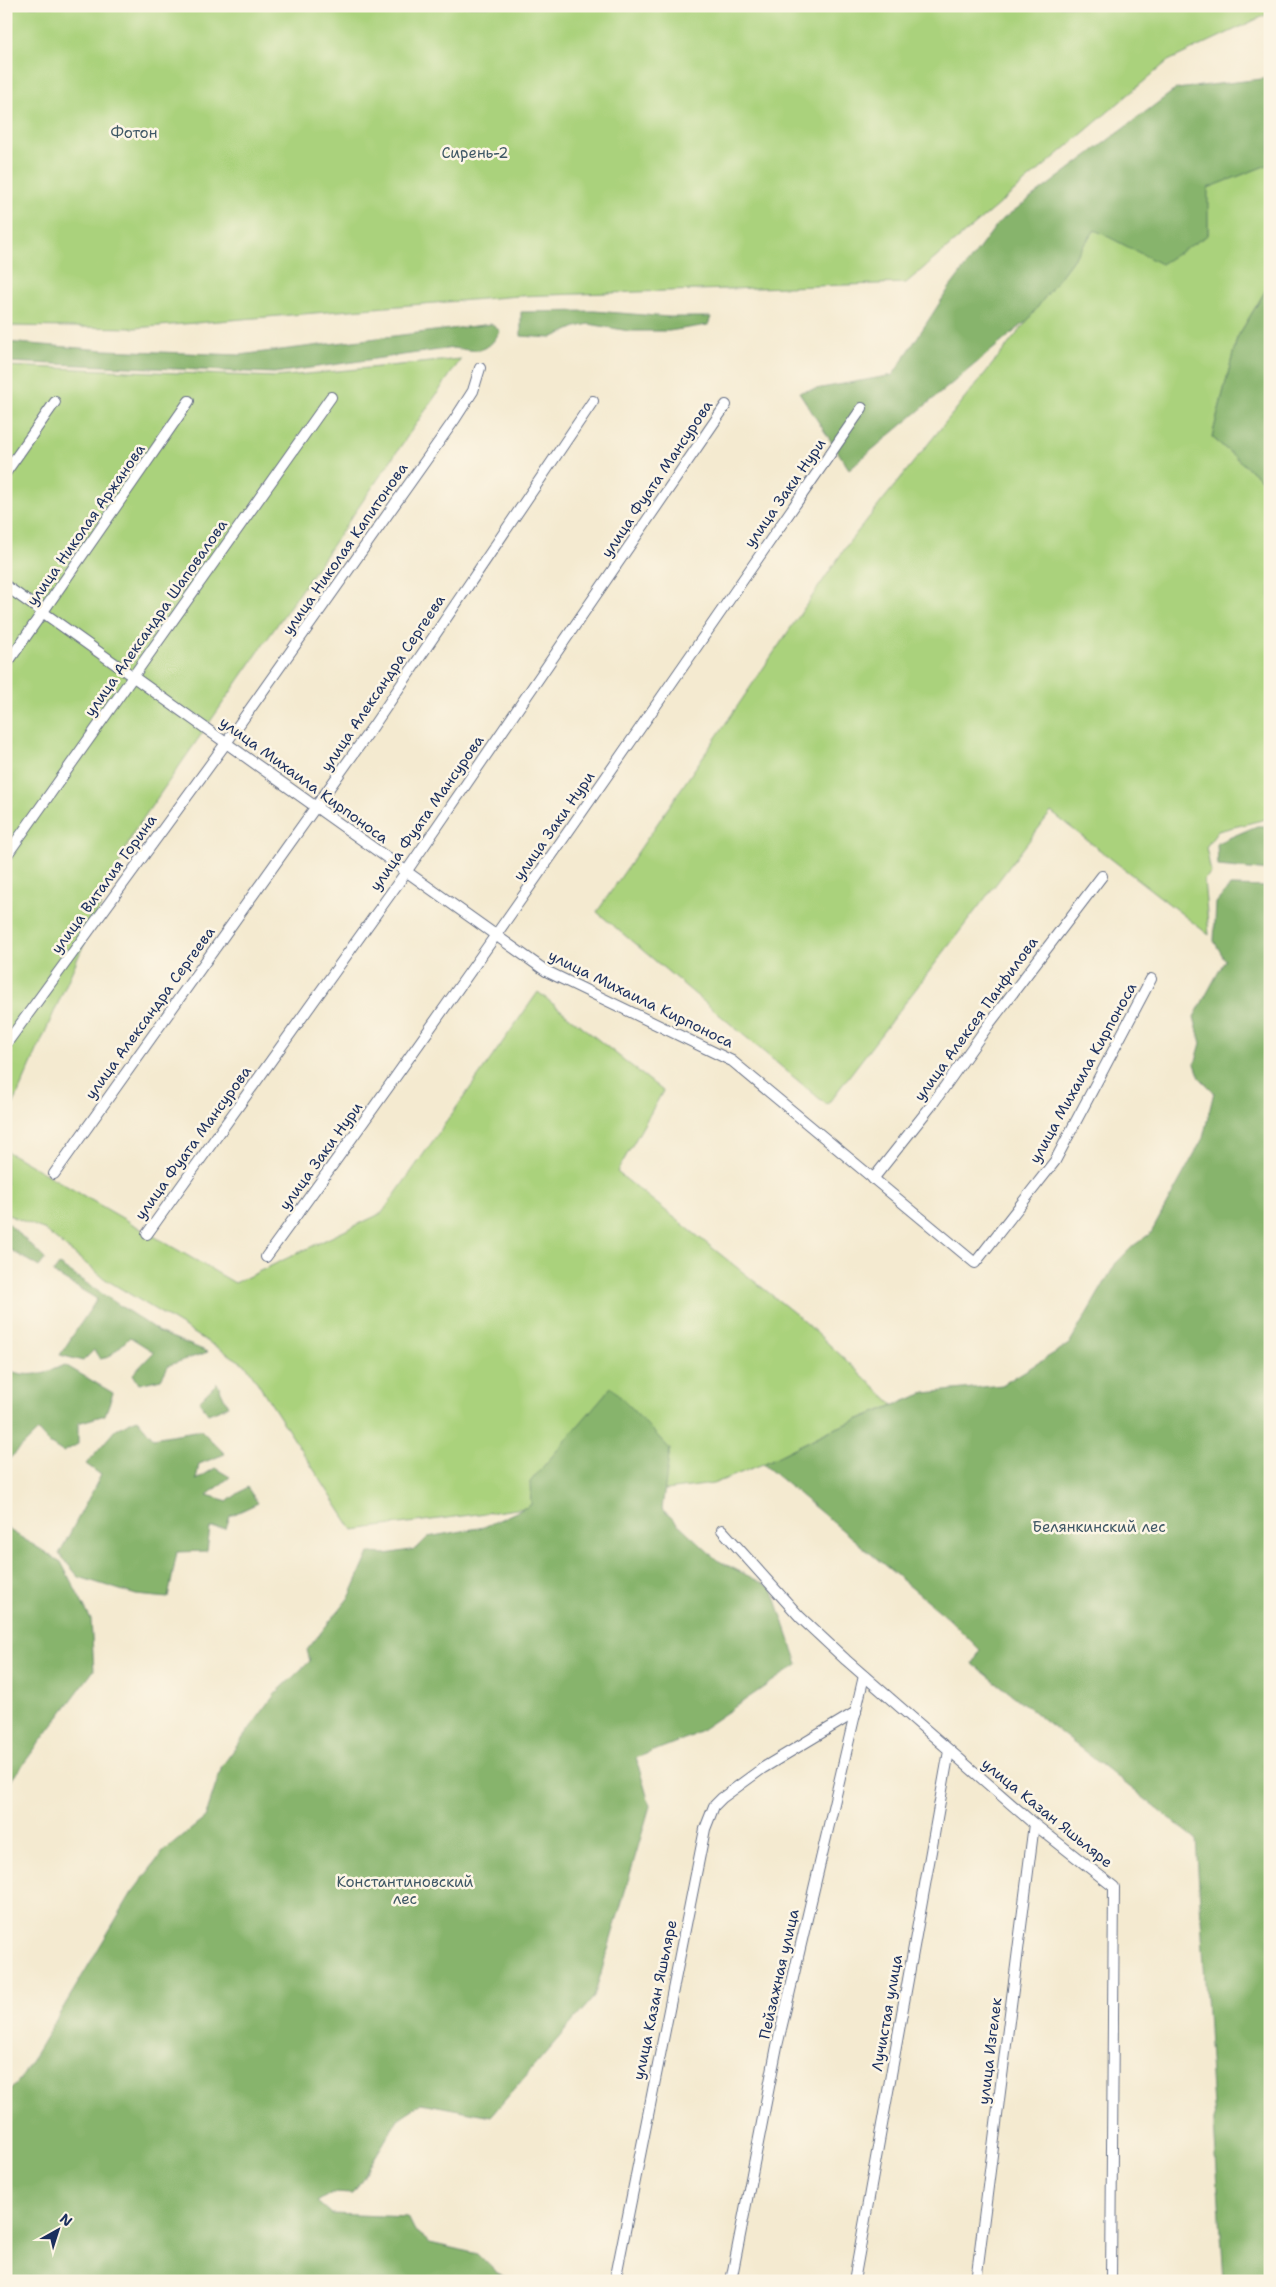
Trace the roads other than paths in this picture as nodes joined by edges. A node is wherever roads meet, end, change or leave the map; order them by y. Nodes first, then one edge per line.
1 (480, 368) dead end
2 (331, 397) dead end
3 (593, 401) dead end
4 (55, 402) dead end
5 (189, 402) dead end
6 (726, 405) dead end
7 (862, 408) dead end
8 (6, 472) edge
9 (6, 586) edge
10 (43, 612) junction
11 (6, 665) edge
12 (133, 677) junction
13 (226, 743) junction
14 (316, 807) junction
15 (6, 856) edge
16 (406, 872) junction
17 (1102, 876) dead end
18 (495, 935) junction
19 (1151, 979) dead end
20 (6, 1044) edge
21 (54, 1174) dead end
22 (873, 1179) junction
23 (147, 1234) dead end
24 (266, 1257) dead end
25 (722, 1530) dead end
26 (864, 1676) junction
27 (856, 1712) junction
28 (949, 1751) junction
29 (1034, 1824) junction
30 (615, 2281) edge
31 (731, 2281) edge
32 (854, 2281) edge
33 (976, 2281) edge
34 (1111, 2281) edge

1 - 13 street, улица Николая Капитонова
2 - 12 street, улица Александра Шаповалова
3 - 14 street, улица Александра Сергеева
4 - 8 street
5 - 10 street, улица Николая Аржанова
6 - 16 street, улица Фуата Мансурова
7 - 18 street, улица Заки Нури
9 - 10 street, улица Михаила Кирпоноса
10 - 11 street, улица Николая Аржанова
10 - 12 street, улица Михаила Кирпоноса
12 - 13 street, улица Михаила Кирпоноса
12 - 15 street, улица Александра Шаповалова
13 - 14 street, улица Михаила Кирпоноса
13 - 20 street, улица Виталия Горина
14 - 16 street, улица Михаила Кирпоноса
14 - 21 street, улица Александра Сергеева
16 - 18 street, улица Михаила Кирпоноса
16 - 23 street, улица Фуата Мансурова
17 - 22 street, улица Алексея Панфилова
18 - 22 street, улица Михаила Кирпоноса
18 - 24 street, улица Заки Нури
19 - 22 street, улица Михаила Кирпоноса
25 - 26 street, улица Казан Яшьляре
26 - 27 street, Пейзажная улица
26 - 28 street, улица Казан Яшьляре
27 - 30 street, улица Казан Яшьляре
27 - 31 street, Пейзажная улица
28 - 29 street, улица Казан Яшьляре
28 - 32 street, Лучистая улица
29 - 33 street, улица Изгелек
29 - 34 street, улица Казан Яшьляре

